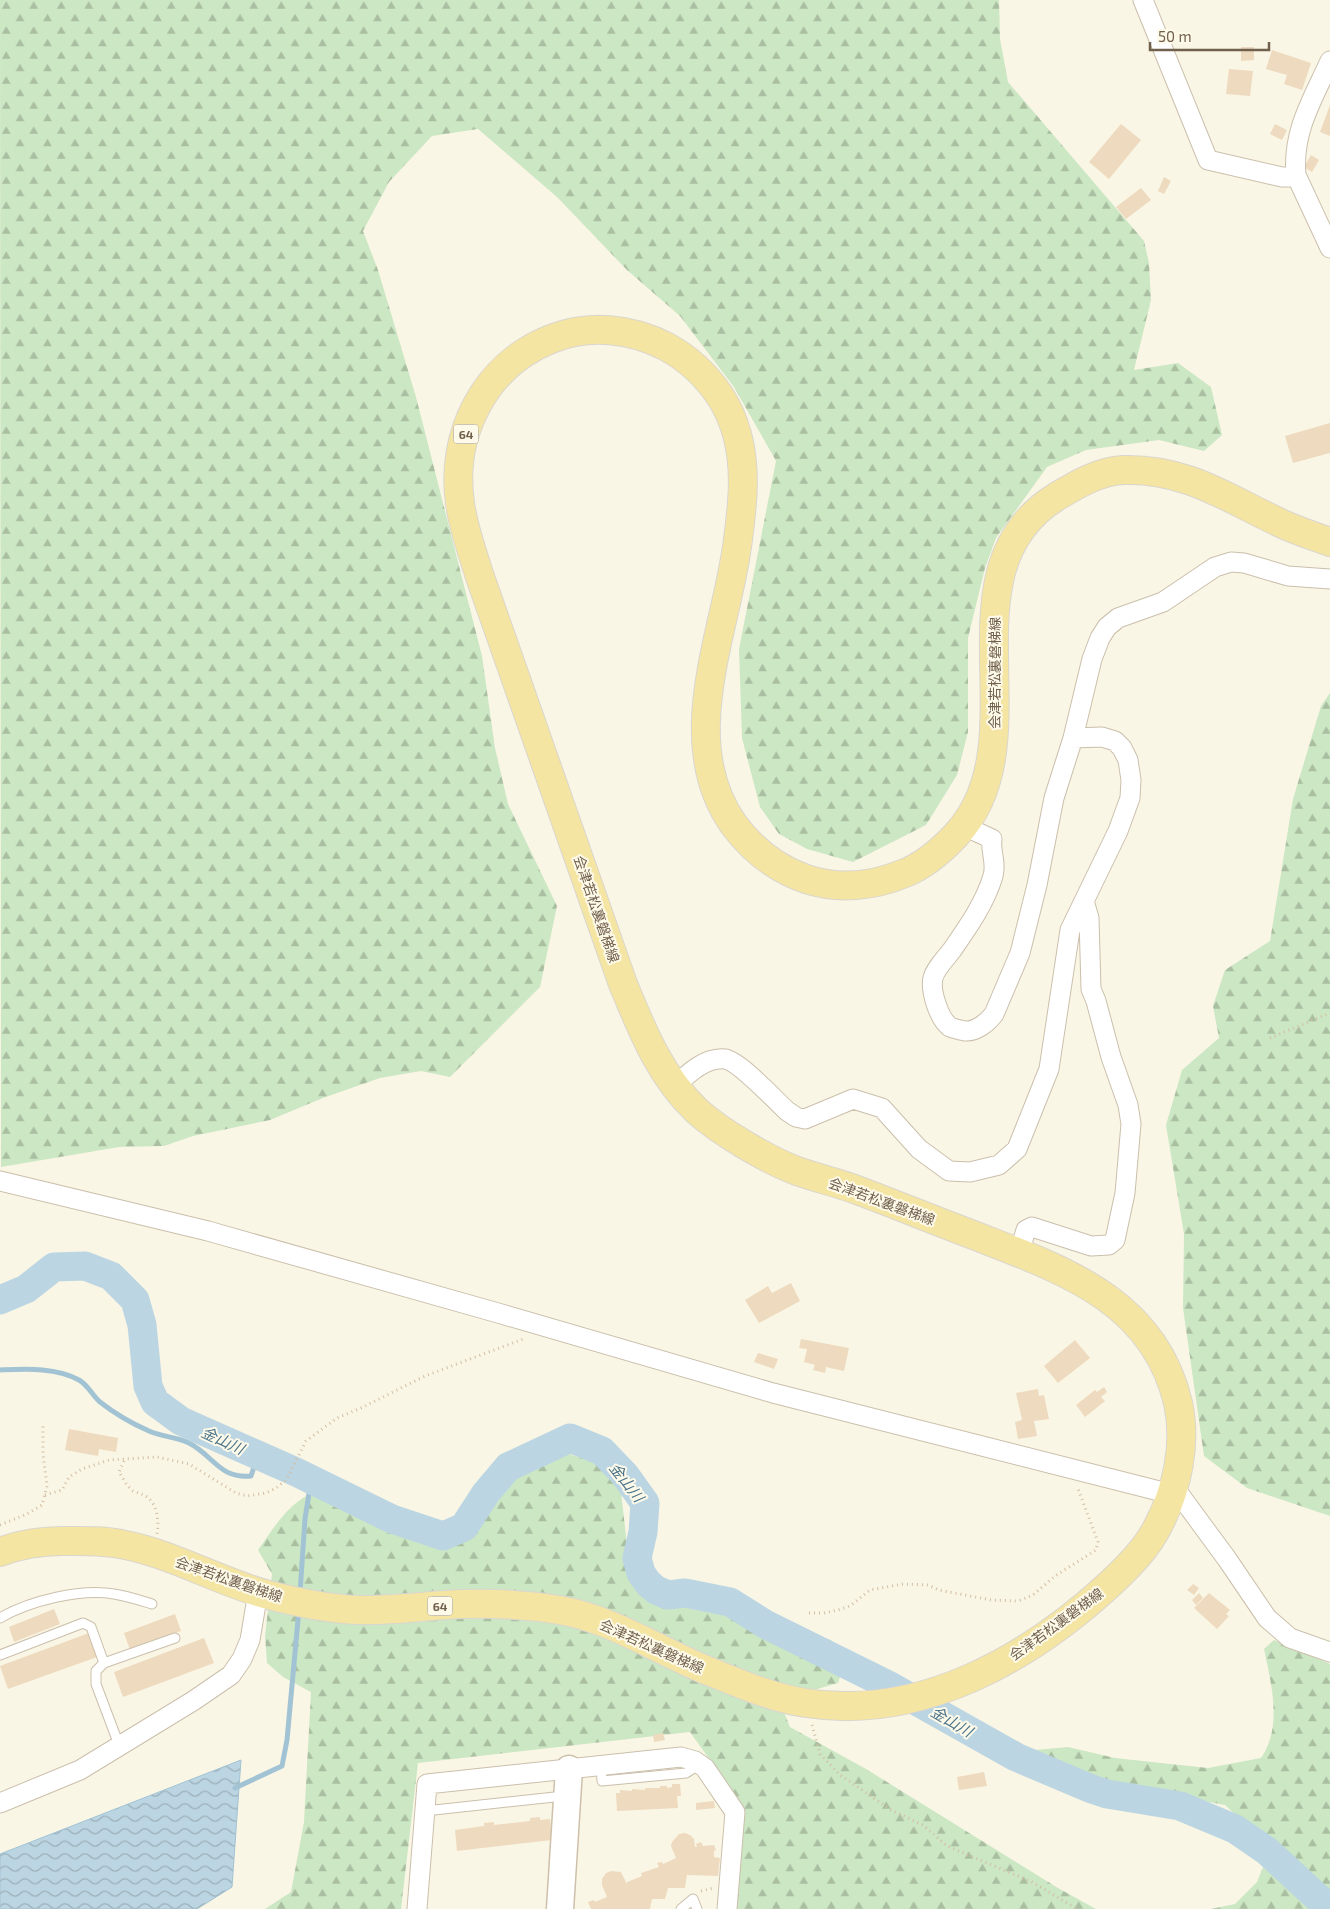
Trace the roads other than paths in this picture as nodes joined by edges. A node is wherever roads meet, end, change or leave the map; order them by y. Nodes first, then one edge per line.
1 (1144, 0) edge
2 (1330, 60) edge
3 (1297, 177) junction
4 (1330, 248) edge
5 (1330, 542) edge
6 (1330, 579) edge
7 (1073, 738) junction
8 (964, 826) junction
9 (1084, 901) junction
10 (675, 1086) junction
11 (0, 1181) edge
12 (1019, 1253) junction
13 (1172, 1491) junction
14 (0, 1552) edge
15 (258, 1592) junction
16 (152, 1604) dead end
17 (0, 1618) edge
18 (175, 1638) dead end
19 (1330, 1652) edge
20 (0, 1655) edge
21 (104, 1663) junction
22 (119, 1745) junction
23 (569, 1769) junction
24 (567, 1796) junction
25 (0, 1803) edge
26 (425, 1811) junction
27 (417, 1909) edge
28 (560, 1909) edge
29 (681, 1909) edge
30 (697, 1909) edge
31 (727, 1909) edge

1 - 3 street
2 - 3 street
3 - 4 street
5 - 8 main road, 会津若松裏磐梯線 / 64
6 - 7 street
7 - 8 street
7 - 9 street
8 - 10 main road, 会津若松裏磐梯線 / 64
9 - 10 street
9 - 12 street
10 - 12 main road, 会津若松裏磐梯線 / 64
11 - 13 street
12 - 13 main road, 会津若松裏磐梯線 / 64
13 - 15 main road, 会津若松裏磐梯線 / 64
13 - 19 street
14 - 15 main road, 会津若松裏磐梯線 / 64
15 - 22 street
16 - 17 lane
18 - 21 lane
20 - 21 lane
21 - 22 lane
22 - 25 street
23 - 24 street
23 - 26 street
23 - 31 street
24 - 26 lane
24 - 28 street
26 - 27 street
29 - 30 lane

